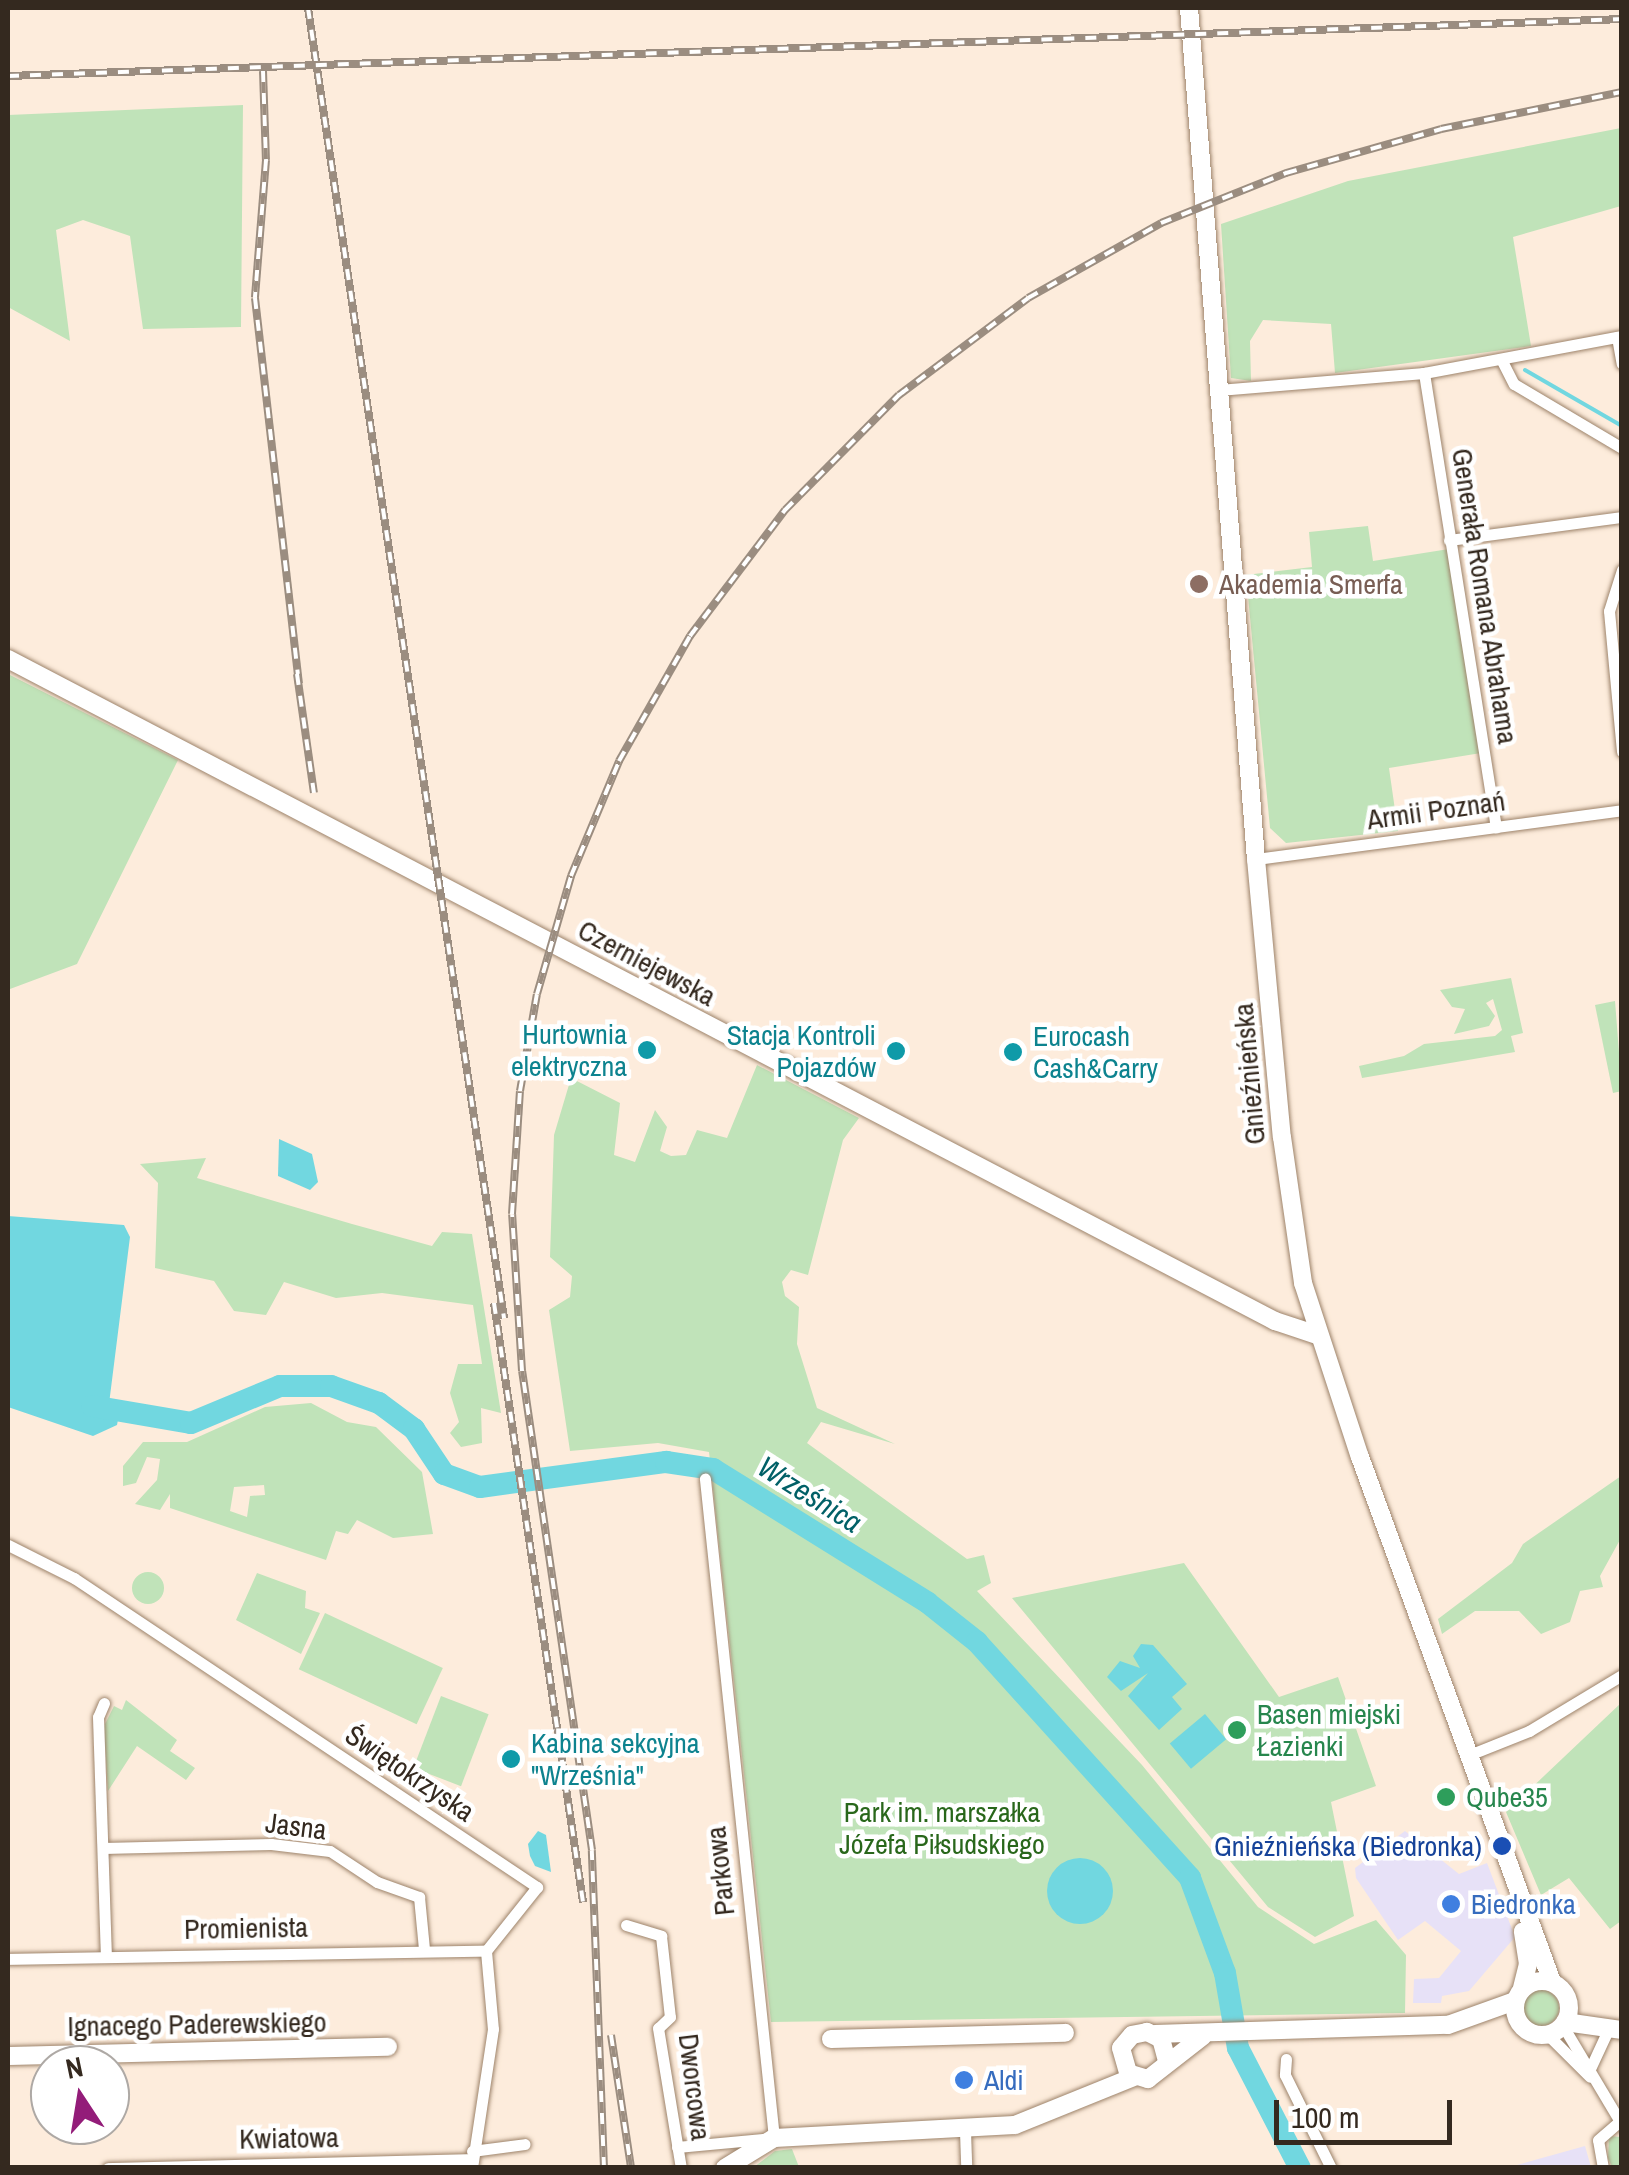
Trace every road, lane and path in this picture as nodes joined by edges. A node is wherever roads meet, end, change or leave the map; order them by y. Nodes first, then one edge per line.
1 (1189, 8) edge
2 (1619, 336) edge
3 (1501, 359) junction
4 (1622, 364) edge
5 (1424, 373) junction
6 (1218, 390) junction
7 (1622, 448) edge
8 (1622, 517) edge
9 (1449, 540) junction
10 (1622, 570) edge
11 (8, 659) edge
12 (1622, 751) edge
13 (1622, 810) edge
14 (1496, 827) junction
15 (1256, 859) junction
16 (1317, 1335) junction
17 (705, 1478) dead end
18 (8, 1545) edge
19 (1622, 1674) edge
20 (104, 1702) dead end
21 (1468, 1755) junction
22 (103, 1848) junction
23 (1519, 1896) junction
24 (626, 1925) dead end
25 (424, 1950) junction
26 (486, 1951) junction
27 (106, 1956) junction
28 (8, 1959) edge
29 (1552, 1982) junction
30 (1518, 1995) junction
31 (1561, 2022) junction
32 (1452, 2024) junction
33 (1519, 2024) junction
34 (1617, 2029) edge
35 (1217, 2030) junction
36 (1065, 2033) dead end
37 (1155, 2034) junction
38 (831, 2038) dead end
39 (388, 2047) dead end
40 (8, 2056) edge
41 (1286, 2059) dead end
42 (1167, 2061) junction
43 (1128, 2070) junction
44 (1591, 2075) junction
45 (1620, 2124) edge
46 (965, 2132) junction
47 (774, 2138) junction
48 (526, 2144) dead end
49 (677, 2147) junction
50 (472, 2159) edge
51 (108, 2168) edge
52 (681, 2168) edge
53 (725, 2168) edge
54 (966, 2168) edge
55 (1331, 2168) edge
56 (1603, 2168) edge

1 - 6 street, Gnieźnieńska
2 - 3 street
2 - 4 street
3 - 5 street
3 - 7 street
5 - 6 street
5 - 9 street, Generała Romana Abrahama
6 - 15 street, Gnieźnieńska
8 - 9 street
9 - 14 street, Generała Romana Abrahama
10 - 12 street
11 - 16 street, Czerniejewska
13 - 14 street, Armii Poznań
14 - 15 street, Armii Poznań
15 - 16 street, Gnieźnieńska
16 - 21 street, Gnieźnieńska
17 - 47 street, Parkowa
18 - 26 street, Świętokrzyska
19 - 21 street
20 - 22 street
21 - 23 street, Gnieźnieńska
22 - 25 street, Jasna
22 - 27 street
23 - 29 street, Gnieźnieńska
23 - 30 street, Gnieźnieńska
24 - 49 street, Dworcowa
25 - 26 street, Promienista
25 - 27 street, Promienista
26 - 50 street
27 - 28 street, Promienista
29 - 30 street
29 - 31 street, Gnieźnieńska
30 - 32 street
30 - 33 street, Gnieźnieńska
31 - 33 street
31 - 34 street
31 - 44 street
32 - 33 street
32 - 35 street
34 - 44 street
35 - 37 street
35 - 42 street
36 - 38 street
37 - 42 street
37 - 43 street
39 - 40 street, Ignacego Paderewskiego
41 - 55 street
42 - 43 street
43 - 46 street
44 - 45 street
45 - 56 street
46 - 47 street
46 - 54 street
47 - 49 street
47 - 53 street
48 - 50 street, Kwiatowa
49 - 52 street, Dworcowa
50 - 51 street, Kwiatowa

